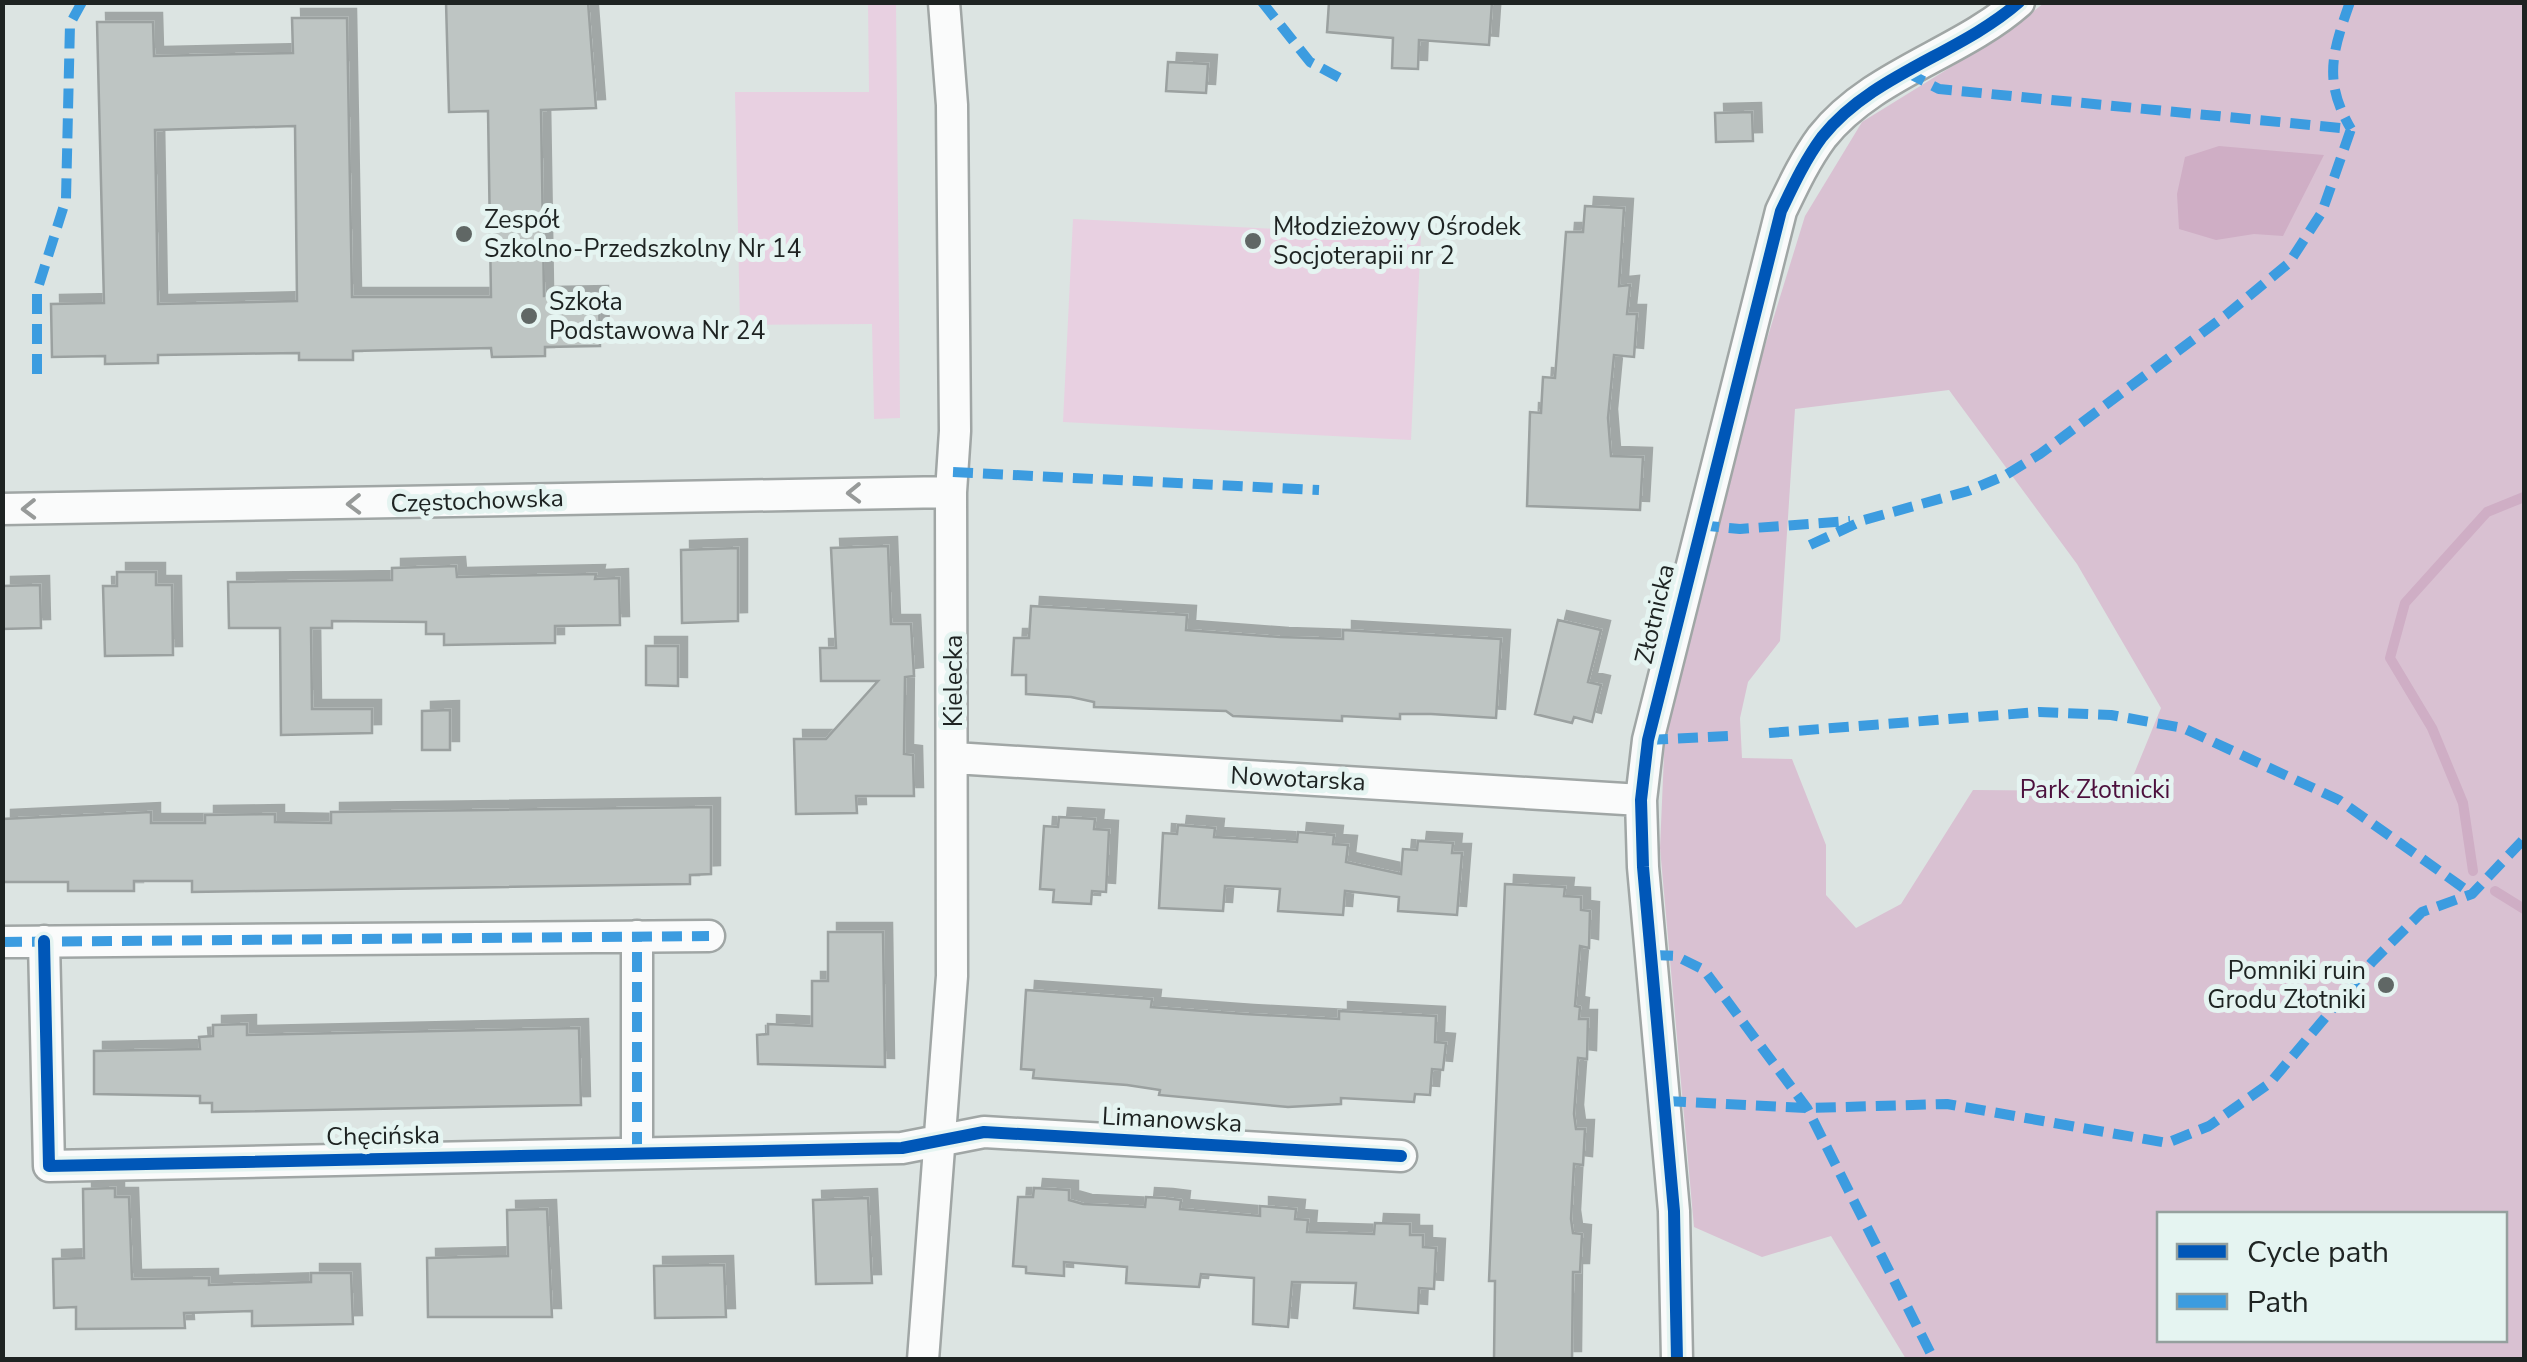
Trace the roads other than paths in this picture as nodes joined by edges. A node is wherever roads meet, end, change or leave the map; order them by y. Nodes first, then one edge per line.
1 (944, 2) edge
2 (2019, 2) edge
3 (952, 492) junction
4 (2, 509) edge
5 (954, 758) junction
6 (1642, 800) junction
7 (637, 936) junction
8 (708, 936) dead end
9 (2, 942) edge
10 (44, 942) junction
11 (940, 1137) junction
12 (637, 1152) junction
13 (1401, 1156) dead end
14 (923, 1360) edge
15 (1676, 1360) edge

1 - 3 street, Kielecka
2 - 6 street, Złotnicka
3 -> 4 street, Częstochowska
3 - 5 street, Kielecka
5 - 6 street, Nowotarska
5 - 11 street, Kielecka
6 - 15 street, Złotnicka
7 - 8 street
7 - 10 street
7 - 12 street
9 - 10 street
10 - 12 street, Chęcińska
11 - 12 street, Chęcińska
11 - 13 street, Limanowska
11 - 14 street, Kielecka

